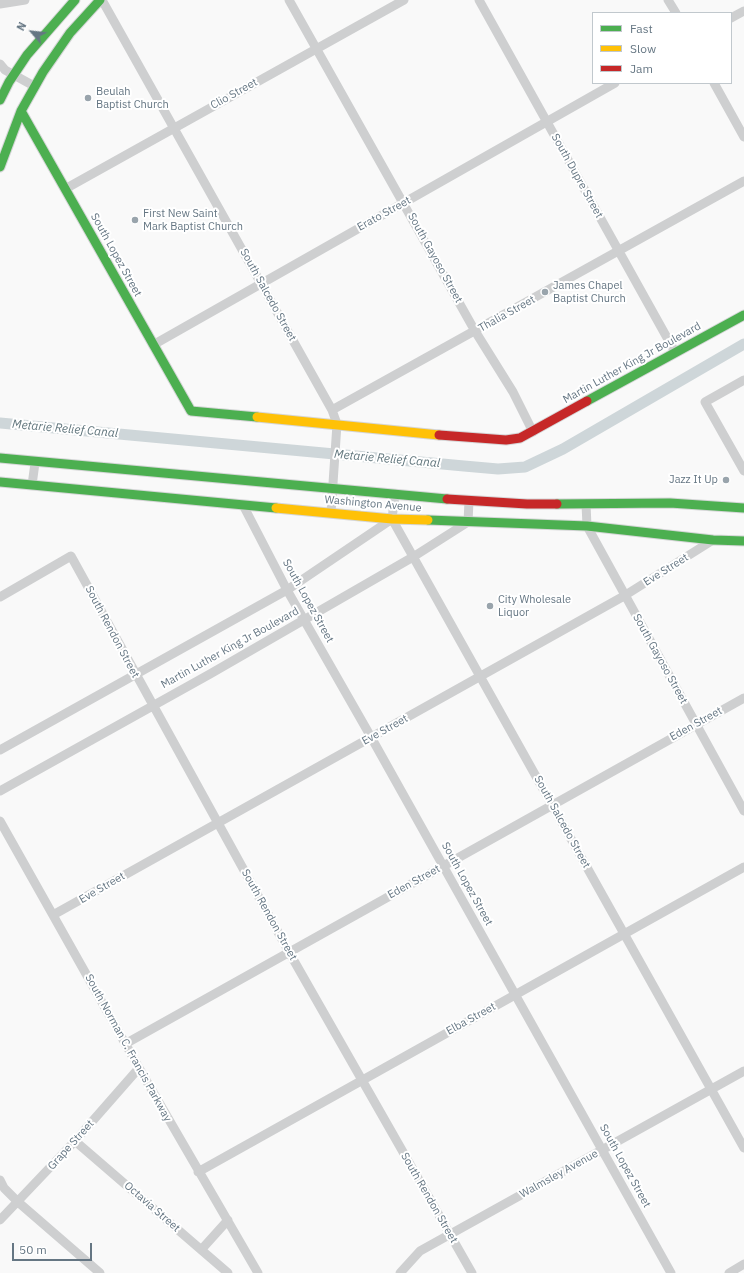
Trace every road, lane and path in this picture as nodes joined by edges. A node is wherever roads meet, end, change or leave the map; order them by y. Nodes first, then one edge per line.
1 (25, 0) edge
2 (75, 0) edge
3 (101, 0) edge
4 (289, 0) edge
5 (404, 0) edge
6 (479, 0) edge
7 (668, 0) edge
8 (0, 4) edge
9 (744, 11) edge
10 (675, 12) edge
11 (732, 17) edge
12 (317, 48) junction
13 (0, 64) edge
14 (14, 74) junction
15 (613, 84) edge
16 (715, 84) edge
17 (34, 86) junction
18 (0, 100) edge
19 (21, 111) junction
20 (547, 122) junction
21 (174, 127) junction
22 (744, 137) edge
23 (0, 167) edge
24 (744, 181) edge
25 (65, 189) junction
26 (404, 202) junction
27 (619, 252) junction
28 (261, 283) junction
29 (744, 315) edge
30 (475, 331) junction
31 (153, 346) junction
32 (675, 352) junction
33 (744, 380) edge
34 (332, 410) junction
35 (337, 424) junction
36 (533, 432) junction
37 (0, 458) edge
38 (35, 463) junction
39 (744, 471) edge
40 (0, 482) edge
41 (32, 485) junction
42 (334, 487) junction
43 (395, 494) junction
44 (469, 501) junction
45 (586, 504) junction
46 (243, 505) junction
47 (744, 508) edge
48 (331, 513) junction
49 (392, 519) junction
50 (468, 522) junction
51 (588, 526) junction
52 (713, 540) junction
53 (744, 541) edge
54 (413, 557) junction
55 (287, 590) junction
56 (624, 596) junction
57 (0, 597) edge
58 (304, 620) junction
59 (135, 674) junction
60 (481, 676) junction
61 (744, 698) edge
62 (153, 706) junction
63 (696, 724) junction
64 (372, 737) junction
65 (0, 750) edge
66 (0, 791) edge
67 (553, 804) junction
68 (744, 811) edge
69 (0, 821) edge
70 (218, 822) junction
71 (443, 866) junction
72 (744, 867) edge
73 (53, 915) junction
74 (624, 933) junction
75 (290, 952) junction
76 (514, 994) junction
77 (126, 1044) junction
78 (139, 1068) junction
79 (744, 1071) edge
80 (362, 1079) junction
81 (711, 1089) junction
82 (75, 1141) junction
83 (744, 1148) edge
84 (602, 1150) junction
85 (198, 1172) junction
86 (0, 1180) edge
87 (18, 1202) junction
88 (0, 1220) edge
89 (228, 1220) junction
90 (450, 1234) junction
91 (201, 1250) junction
92 (744, 1264) edge
93 (100, 1273) edge
94 (228, 1273) edge
95 (258, 1273) edge
96 (400, 1273) edge
97 (472, 1273) edge
98 (671, 1273) edge
99 (728, 1273) edge

1 - 8 street
2 - 14 street
3 - 17 street
3 - 21 street, South Salcedo Street
4 - 12 street, South Gayoso Street
5 - 12 street, Clio Street
6 - 20 street, South Dupre Street
7 - 10 street
9 - 11 street
12 - 21 street, Clio Street
12 - 26 street, South Gayoso Street
13 - 14 street
14 - 17 street
14 - 18 street
15 - 20 street, Erato Street
16 - 22 street
17 - 19 street
19 - 23 street
19 - 25 street, South Lopez Street
20 - 26 street, Erato Street
20 - 27 street, South Dupre Street
21 - 25 street, Clio Street
21 - 28 street, South Salcedo Street
24 - 27 street, Thalia Street
25 - 31 street, South Lopez Street
26 - 28 street, Erato Street
26 - 30 street, South Gayoso Street
27 - 30 street, Thalia Street
27 - 32 street, South Dupre Street
28 - 31 street, Erato Street
28 - 34 street, South Salcedo Street
29 - 32 street, Martin Luther King Jr Boulevard
30 - 34 street, Thalia Street
30 - 36 street, South Gayoso Street
31 - 35 street, South Lopez Street
32 - 36 street, Martin Luther King Jr Boulevard
33 - 39 street
34 - 35 street, South Salcedo Street
35 - 36 street
35 - 42 street
37 - 38 street, Washington Avenue
38 - 41 street
38 - 42 street, Washington Avenue
40 - 41 street, Washington Avenue
41 - 46 street, Washington Avenue
42 - 43 street, Washington Avenue
42 - 48 street
43 - 44 street, Washington Avenue
43 - 49 street
44 - 45 street, Washington Avenue
44 - 50 street
45 - 47 street, Washington Avenue
45 - 51 street, South Gayoso Street
46 - 48 street, Washington Avenue
46 - 55 street, South Lopez Street
48 - 49 street, Washington Avenue
49 - 50 street, Washington Avenue
49 - 54 street, South Salcedo Street
49 - 55 street, Martin Luther King Jr Boulevard
50 - 51 street, Washington Avenue
50 - 54 street, Martin Luther King Jr Boulevard
51 - 52 street, Washington Avenue
51 - 56 street, South Gayoso Street
52 - 53 street, Washington Avenue
52 - 56 street, Eve Street
54 - 58 street, Martin Luther King Jr Boulevard
54 - 60 street, South Salcedo Street
55 - 58 street, South Lopez Street
55 - 59 street, Martin Luther King Jr Boulevard
56 - 60 street, Eve Street
56 - 63 street, South Gayoso Street
57 - 59 street, South Rendon Street
58 - 62 street, Martin Luther King Jr Boulevard
58 - 64 street, South Lopez Street
59 - 62 street, South Rendon Street
59 - 65 street, Martin Luther King Jr Boulevard
60 - 64 street, Eve Street
60 - 67 street, South Salcedo Street
61 - 63 street, Eden Street
62 - 66 street, Martin Luther King Jr Boulevard
62 - 70 street, South Rendon Street
63 - 67 street, Eden Street
63 - 68 street, South Gayoso Street
64 - 70 street, Eve Street
64 - 71 street, South Lopez Street
67 - 71 street, Eden Street
67 - 74 street, South Salcedo Street
69 - 73 street, South Norman C. Francis Parkway
70 - 73 street, Eve Street
70 - 75 street, South Rendon Street
71 - 75 street, Eden Street
71 - 76 street, South Lopez Street
72 - 74 street, Elba Street
73 - 77 street, South Norman C. Francis Parkway
74 - 76 street, Elba Street
74 - 81 street, South Salcedo Street
75 - 77 street, Eden Street
75 - 80 street, South Rendon Street
76 - 80 street, Elba Street
76 - 84 street, South Lopez Street
77 - 78 street, South Norman C. Francis Parkway
78 - 82 street, Grape Street
78 - 85 street, South Norman C. Francis Parkway
79 - 81 street, Walmsley Avenue
80 - 85 street, Elba Street
80 - 90 street, South Rendon Street
81 - 83 street, South Salcedo Street
81 - 84 street, Walmsley Avenue
82 - 87 street, Grape Street
82 - 91 street, Octavia Street
84 - 90 street, Walmsley Avenue
84 - 98 street, South Lopez Street
85 - 89 street, South Norman C. Francis Parkway
86 - 87 street
87 - 88 street, Grape Street
87 - 93 street
89 - 91 street
89 - 95 street, South Norman C. Francis Parkway
90 - 96 street, Walmsley Avenue
90 - 97 street, South Rendon Street
91 - 94 street, Octavia Street
92 - 99 street

